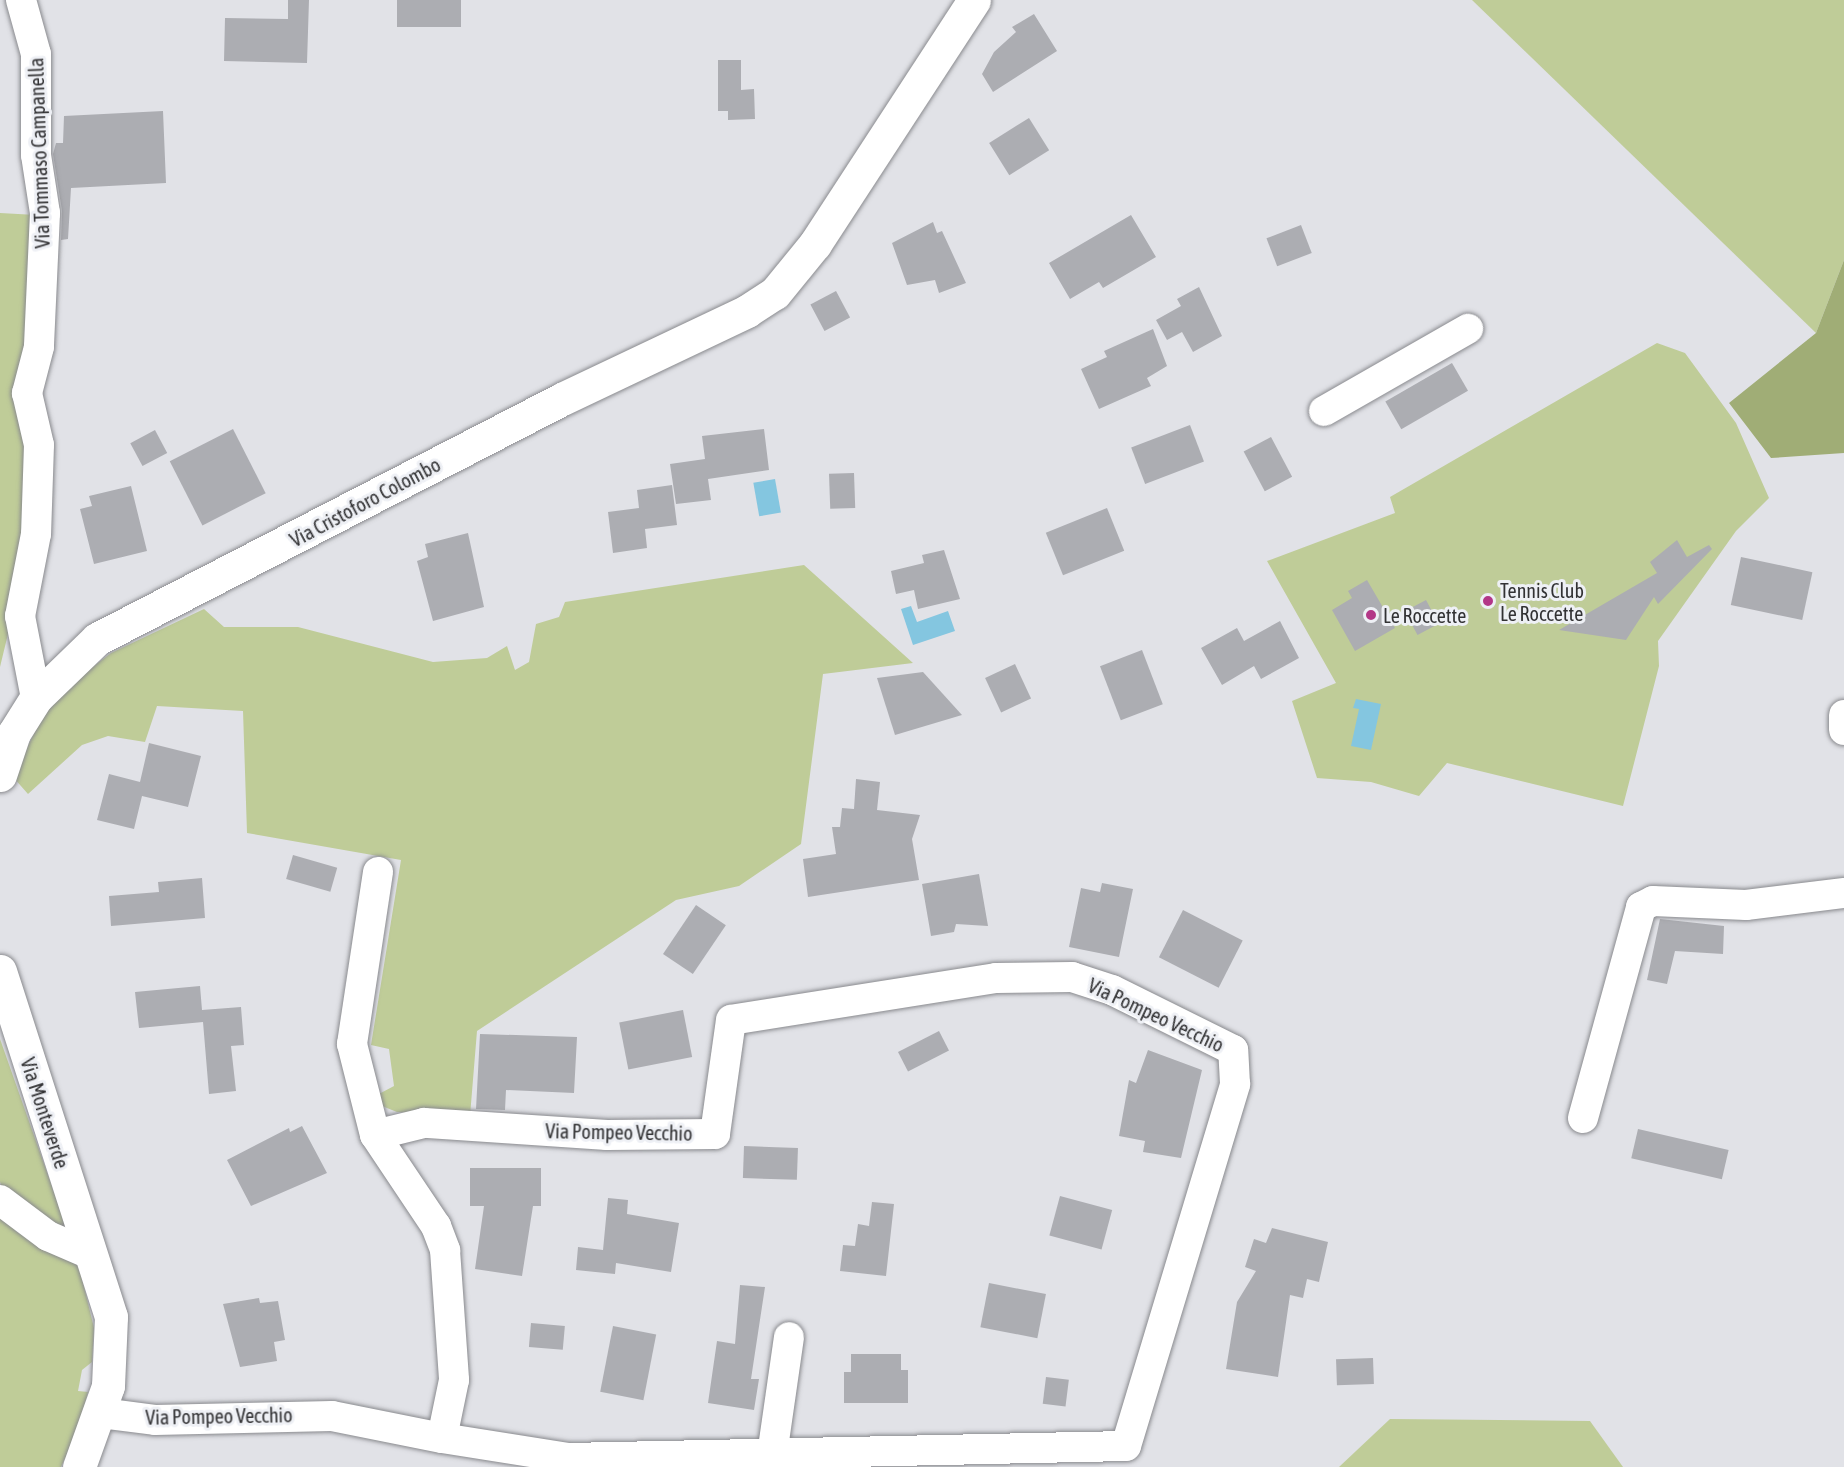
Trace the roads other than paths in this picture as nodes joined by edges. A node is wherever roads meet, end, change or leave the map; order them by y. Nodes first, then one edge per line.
1 (21, 0) edge
2 (974, 0) edge
3 (1468, 329) dead end
4 (1324, 411) dead end
5 (36, 698) junction
6 (1844, 715) edge
7 (1844, 730) edge
8 (0, 775) edge
9 (378, 872) dead end
10 (1844, 894) edge
11 (0, 971) edge
12 (1582, 1118) dead end
13 (375, 1135) junction
14 (0, 1200) edge
15 (90, 1254) junction
16 (789, 1338) dead end
17 (98, 1424) junction
18 (442, 1438) junction
19 (1093, 1457) edge
20 (763, 1459) edge
21 (79, 1467) edge

1 - 5 street, Via Tommaso Campanella
2 - 5 street, Via Cristoforo Colombo
3 - 4 street
5 - 8 street, Via Cristoforo Colombo
6 - 7 street
9 - 13 street
10 - 12 street
11 - 15 street, Via Monteverde
13 - 18 street
13 - 19 street, Via Pompeo Vecchio
14 - 15 street
15 - 17 street, Via Monteverde
16 - 20 street
17 - 18 street, Via Pompeo Vecchio
17 - 21 street
18 - 20 street, Via Pompeo Vecchio
19 - 20 street, Via Pompeo Vecchio

